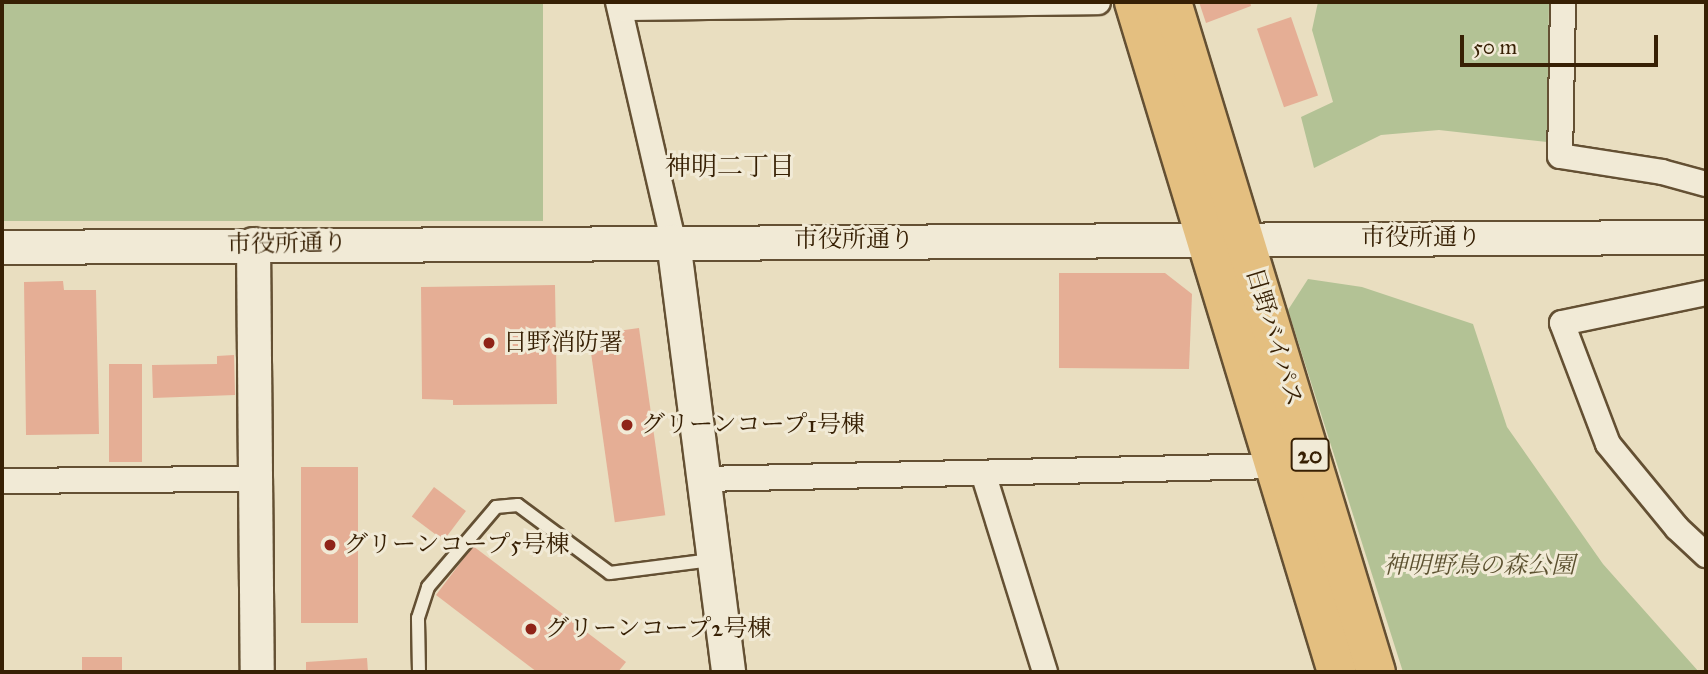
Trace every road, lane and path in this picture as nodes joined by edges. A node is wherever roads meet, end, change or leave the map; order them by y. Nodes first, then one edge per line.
1 (1098, 2) edge
2 (1134, 2) edge
3 (1172, 2) edge
4 (1563, 2) edge
5 (867, 3) edge
6 (619, 5) edge
7 (1706, 184) edge
8 (1244, 237) junction
9 (1706, 237) edge
10 (1206, 239) junction
11 (673, 241) junction
12 (253, 244) junction
13 (2, 247) edge
14 (1706, 293) edge
15 (1275, 466) junction
16 (985, 476) junction
17 (254, 479) junction
18 (704, 479) junction
19 (2, 481) edge
20 (1706, 555) edge
21 (714, 560) junction
22 (257, 672) edge
23 (419, 672) edge
24 (727, 672) edge
25 (1045, 672) edge
26 (1338, 672) edge
27 (1376, 672) edge

1 - 5 street
2 - 10 highway, 日野バイパス / 20
3 - 8 highway, 日野バイパス / 20
4 - 7 street
5 - 6 street
6 - 11 street
8 - 9 street, 市役所通り
8 - 10 street, 市役所通り
8 - 27 highway, 日野バイパス / 20
10 - 11 street, 市役所通り
10 - 15 highway, 日野バイパス / 20
11 - 12 street, 市役所通り
11 - 18 street
12 - 13 street, 市役所通り
12 - 17 street
14 - 20 street
15 - 16 street
15 - 26 highway, 日野バイパス / 20
16 - 18 street
16 - 25 street
17 - 19 street
17 - 22 street
18 - 21 street
21 - 23 lane
21 - 24 street

